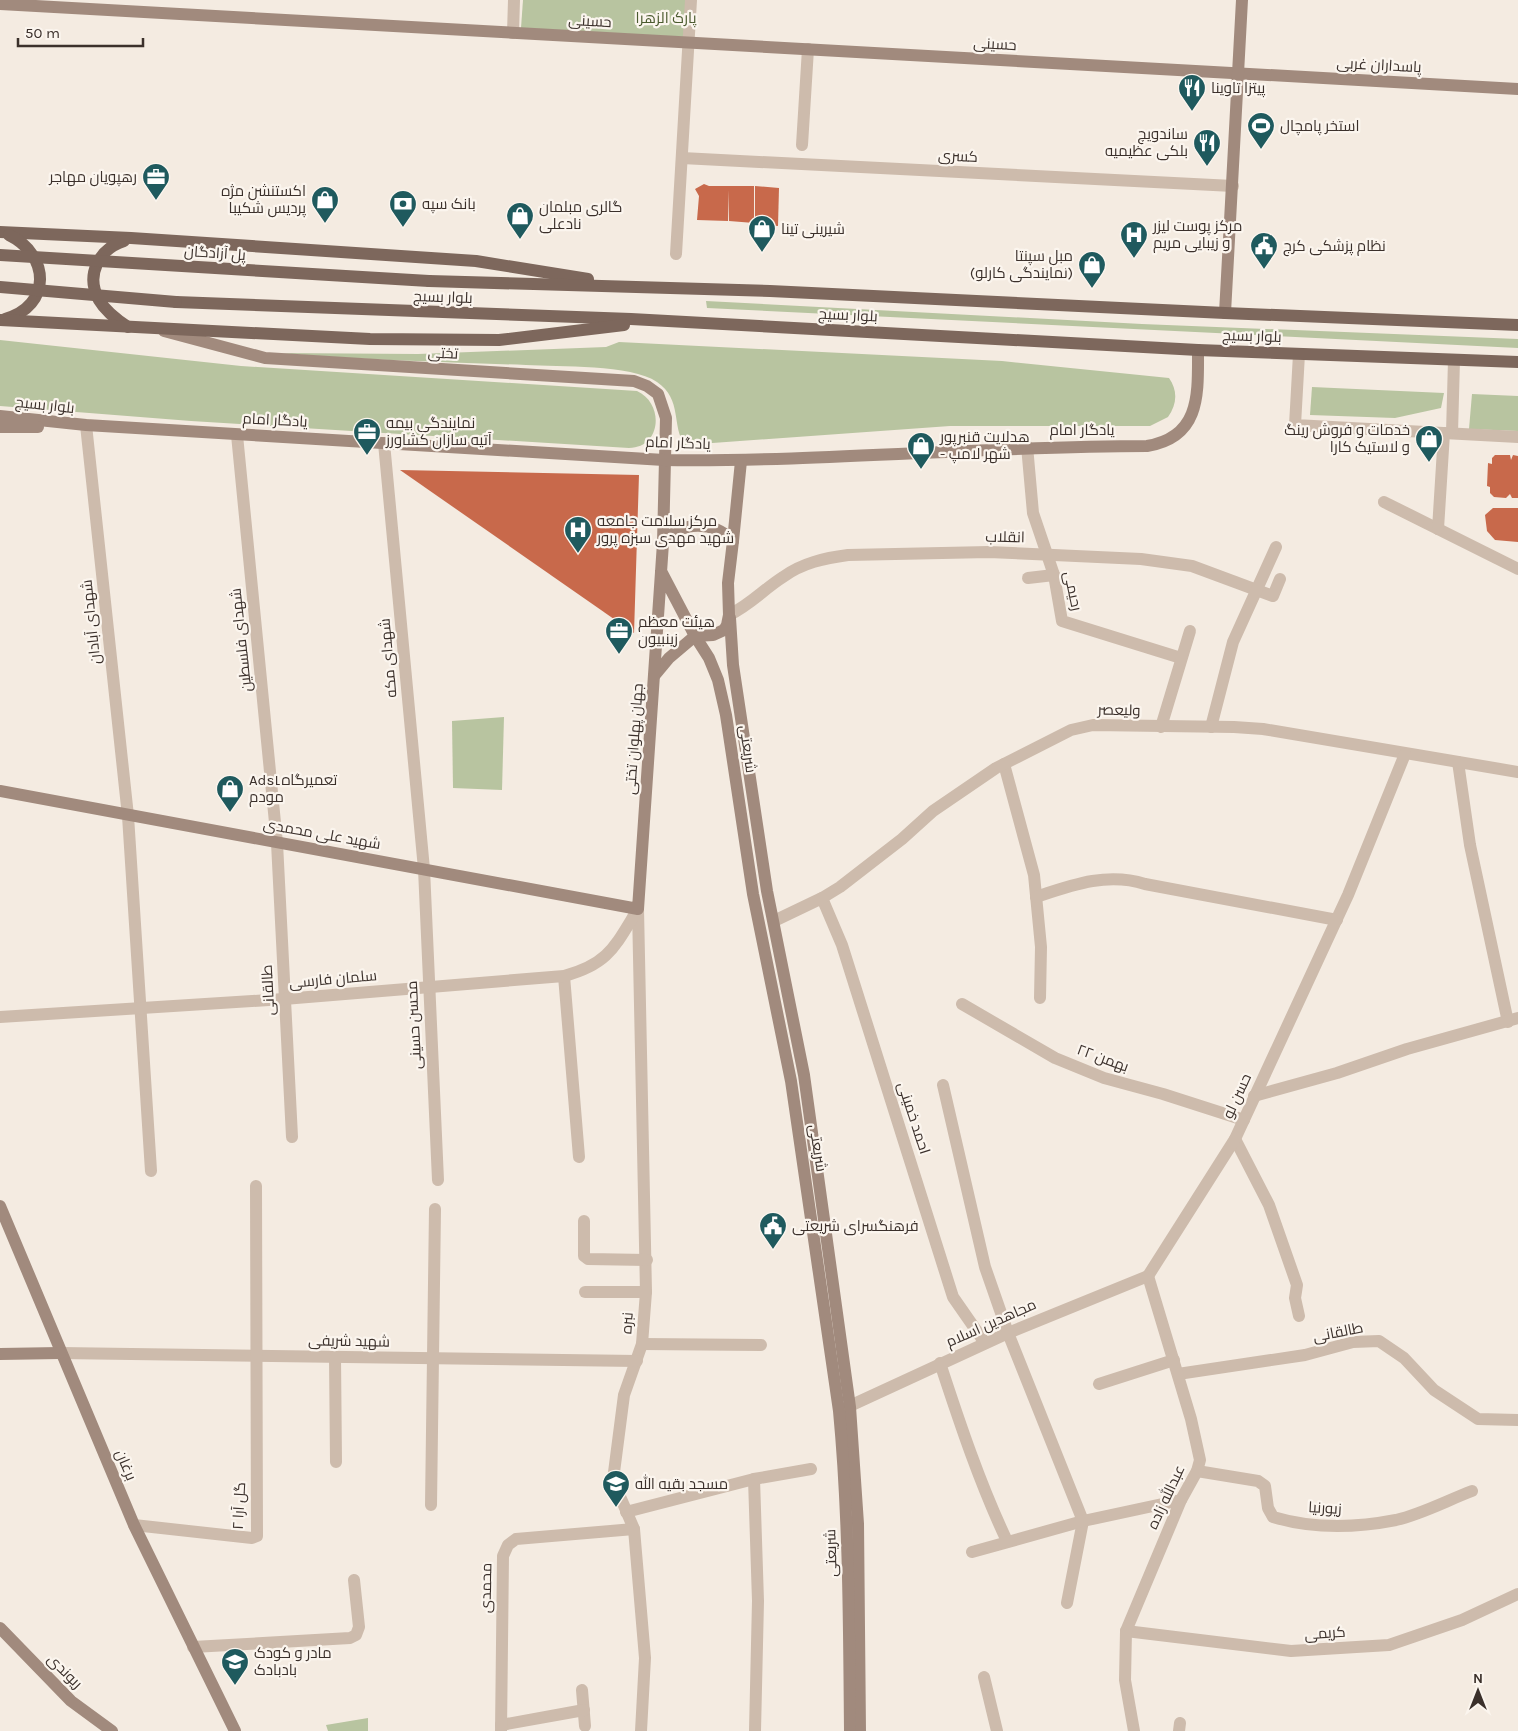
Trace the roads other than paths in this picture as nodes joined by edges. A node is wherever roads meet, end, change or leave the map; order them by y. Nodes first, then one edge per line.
1 (514, 0) edge
2 (691, 0) edge
3 (1242, 0) edge
4 (0, 4) edge
5 (513, 33) junction
6 (689, 43) junction
7 (808, 50) junction
8 (1238, 74) junction
9 (1518, 89) edge
10 (802, 145) dead end
11 (682, 158) junction
12 (1232, 186) junction
13 (2, 232) edge
14 (131, 238) junction
15 (676, 254) dead end
16 (0, 255) edge
17 (429, 281) joint
18 (632, 286) junction
19 (0, 287) edge
20 (1226, 313) junction
21 (0, 320) edge
22 (653, 322) junction
23 (1518, 324) edge
24 (131, 328) junction
25 (160, 330) junction
26 (1198, 350) junction
27 (1299, 354) junction
28 (1454, 360) junction
29 (1518, 362) edge
30 (0, 416) edge
31 (86, 425) junction
32 (0, 427) edge
33 (1448, 433) junction
34 (238, 434) junction
35 (1518, 437) edge
36 (384, 443) junction
37 (1027, 446) junction
38 (664, 460) junction
39 (741, 461) junction
40 (1384, 502) dead end
41 (1438, 529) junction
42 (733, 541) junction
43 (663, 543) junction
44 (1276, 547) dead end
45 (1046, 553) junction
46 (1518, 569) edge
47 (661, 571) junction
48 (1054, 575) junction
49 (1028, 578) dead end
50 (1280, 579) dead end
51 (1257, 589) junction
52 (729, 615) junction
53 (1190, 632) dead end
54 (695, 636) junction
55 (1181, 658) junction
56 (654, 676) junction
57 (1161, 727) junction
58 (1211, 727) junction
59 (1405, 754) junction
60 (1458, 762) junction
61 (1004, 764) junction
62 (1518, 772) edge
63 (0, 791) edge
64 (128, 816) junction
65 (277, 843) junction
66 (424, 869) junction
67 (1036, 896) junction
68 (822, 898) junction
69 (638, 909) junction
70 (1337, 920) junction
71 (774, 921) junction
72 (564, 976) junction
73 (428, 988) junction
74 (1040, 998) dead end
75 (284, 999) junction
76 (962, 1004) dead end
77 (141, 1009) junction
78 (0, 1017) edge
79 (1513, 1020) edge
80 (943, 1085) dead end
81 (1254, 1096) junction
82 (1244, 1120) junction
83 (292, 1137) dead end
84 (1235, 1139) junction
85 (579, 1157) dead end
86 (151, 1171) dead end
87 (438, 1180) dead end
88 (256, 1186) dead end
89 (0, 1206) edge
90 (435, 1209) dead end
91 (584, 1221) dead end
92 (646, 1260) junction
93 (1148, 1276) junction
94 (585, 1292) dead end
95 (646, 1292) junction
96 (1299, 1316) dead end
97 (1008, 1333) junction
98 (985, 1343) junction
99 (642, 1344) junction
100 (761, 1345) dead end
101 (60, 1353) junction
102 (0, 1354) edge
103 (257, 1356) junction
104 (335, 1357) junction
105 (434, 1358) junction
106 (1174, 1360) junction
107 (637, 1361) junction
108 (940, 1363) junction
109 (1178, 1374) junction
110 (1099, 1384) dead end
111 (844, 1409) junction
112 (1518, 1420) edge
113 (336, 1462) dead end
114 (810, 1469) dead end
115 (1198, 1470) junction
116 (754, 1479) junction
117 (1472, 1490) dead end
118 (1181, 1500) junction
119 (431, 1505) dead end
120 (626, 1512) junction
121 (1082, 1521) junction
122 (134, 1525) junction
123 (634, 1529) junction
124 (1007, 1541) junction
125 (972, 1552) dead end
126 (354, 1580) dead end
127 (1518, 1594) edge
128 (1067, 1603) dead end
129 (0, 1628) edge
130 (1126, 1630) junction
131 (193, 1647) junction
132 (984, 1677) dead end
133 (582, 1690) dead end
134 (584, 1710) junction
135 (585, 1726) dead end
136 (501, 1728) edge
137 (112, 1731) edge
138 (235, 1731) edge
139 (641, 1731) edge
140 (755, 1731) edge
141 (850, 1731) edge
142 (860, 1731) edge
143 (997, 1731) edge
144 (1134, 1731) edge

1 - 5 street
2 - 6 street
3 - 8 street
4 - 5 street, حسینی
5 - 6 street, حسینی
6 - 7 street, حسینی
6 - 11 street
7 - 8 street, حسینی
7 - 10 street
8 - 9 street, پاسداران غربی
8 - 12 street
11 - 12 street, کسری
11 - 15 street
12 - 20 street
13 - 14 main road
13 - 21 main road
14 - 18 main road
14 - 24 main road
16 - 17 main road, پل آزادگان, bridge
17 - 18 main road, بلوار بسیج
18 - 20 main road, بلوار بسیج
19 - 22 main road, بلوار بسیج, bridge
20 - 23 main road, بلوار بسیج
21 - 24 main road
22 - 25 main road
22 - 26 main road, بلوار بسیج
24 - 25 main road
25 - 38 street, تختی
26 - 27 main road, بلوار بسیج
26 - 37 street, یادگار امام
27 - 28 main road, بلوار بسیج
27 - 33 street
28 - 29 main road, بلوار بسیج
28 - 33 street
30 - 31 street, بلوار بسیج
31 - 32 street
31 - 34 street, یادگار امام
31 - 64 street, شهدای آبادان
33 - 35 street
33 - 41 street
34 - 36 street, یادگار امام
34 - 65 street, شهدای فلسطین
36 - 38 street, یادگار امام
36 - 66 street, شهدای مکه
37 - 39 street, یادگار امام
37 - 45 street, رحیمی
38 - 39 street, یادگار امام
38 - 43 street
39 - 42 street, شریعتی
40 - 41 street
41 - 46 street
42 - 43 street
42 - 52 street, شریعتی
43 - 47 street, جهان پهلوان تختی
44 - 51 street
45 - 48 street, رحیمی
45 - 51 street, انقلاب
45 - 52 street, انقلاب
47 - 54 street, شریعتی
47 - 56 street, جهان پهلوان تختی
48 - 49 street
48 - 55 street, رحیمی
50 - 51 street, انقلاب
51 - 58 street
52 - 54 street
52 - 71 street, شریعتی
53 - 55 street
54 - 56 street
54 - 111 street, شریعتی
55 - 57 street
56 - 69 street, جهان پهلوان تختی
57 - 58 street, ولیعصر
57 - 61 street, ولیعصر
58 - 59 street, ولیعصر
59 - 60 street, ولیعصر
59 - 70 street, حسن لو
60 - 62 street, ولیعصر
60 - 79 street
61 - 67 street
61 - 68 street, ولیعصر
63 - 64 street, شهید علی محمدی
64 - 65 street, شهید علی محمدی
64 - 77 street, شهدای آبادان
65 - 66 street, شهید علی محمدی
65 - 75 street, طالقانی
66 - 69 street, شهید علی محمدی
66 - 73 street, محسن حسینی
67 - 70 street
67 - 74 street
68 - 71 street, ولیعصر
68 - 98 street, احمد خمینی
69 - 72 street, سلمان فارسی
69 - 92 street, نبره
70 - 81 street, حسن لو
71 - 111 street, شریعتی
72 - 73 street, سلمان فارسی
72 - 85 street
73 - 75 street, سلمان فارسی
73 - 87 street, محسن حسینی
75 - 77 street, سلمان فارسی
75 - 83 street, طالقانی
76 - 82 street, ۲۲ بهمن
77 - 78 street, سلمان فارسی
77 - 86 street, شهدای آبادان
79 - 81 street
80 - 97 street
81 - 82 street, حسن لو
82 - 84 street, حسن لو
84 - 93 street, حسن لو
84 - 96 street
88 - 103 street
89 - 101 street, برغان
90 - 105 street
91 - 92 street
92 - 95 street, نبره
93 - 97 street, مجاهدین اسلام
93 - 106 street, عبدالله زاده
94 - 95 street
95 - 99 street, نبره
97 - 98 street, مجاهدین اسلام
97 - 121 street
98 - 108 street, مجاهدین اسلام
99 - 100 street
99 - 107 street, نبره
101 - 102 street
101 - 103 street, شهید شریفی
101 - 122 street, برغان
103 - 104 street, شهید شریفی
103 - 122 street, گل آرا ۲
104 - 105 street, شهید شریفی
104 - 113 street
105 - 107 street, شهید شریفی
105 - 119 street
106 - 109 street, عبدالله زاده
106 - 110 street
107 - 120 street, نبره
108 - 111 street, مجاهدین اسلام
108 - 124 street
109 - 112 street, طالقانی
109 - 115 street, عبدالله زاده
111 - 141 street, شریعتی
111 - 142 street, شریعتی
114 - 116 street
115 - 117 street, زیورنیا
115 - 118 street, عبدالله زاده
116 - 120 street
116 - 140 street
118 - 121 street
118 - 130 street, عبدالله زاده
120 - 123 street, نبره
121 - 124 street
121 - 128 street
122 - 131 street, برغان
123 - 136 street, محمدی
123 - 139 street, نبره
124 - 125 street
126 - 131 street
127 - 130 street, کریمی
129 - 137 street, ریوندی
130 - 144 street, عبدالله زاده
131 - 138 street, برغان
132 - 143 street
133 - 134 street
134 - 135 street
134 - 136 street

